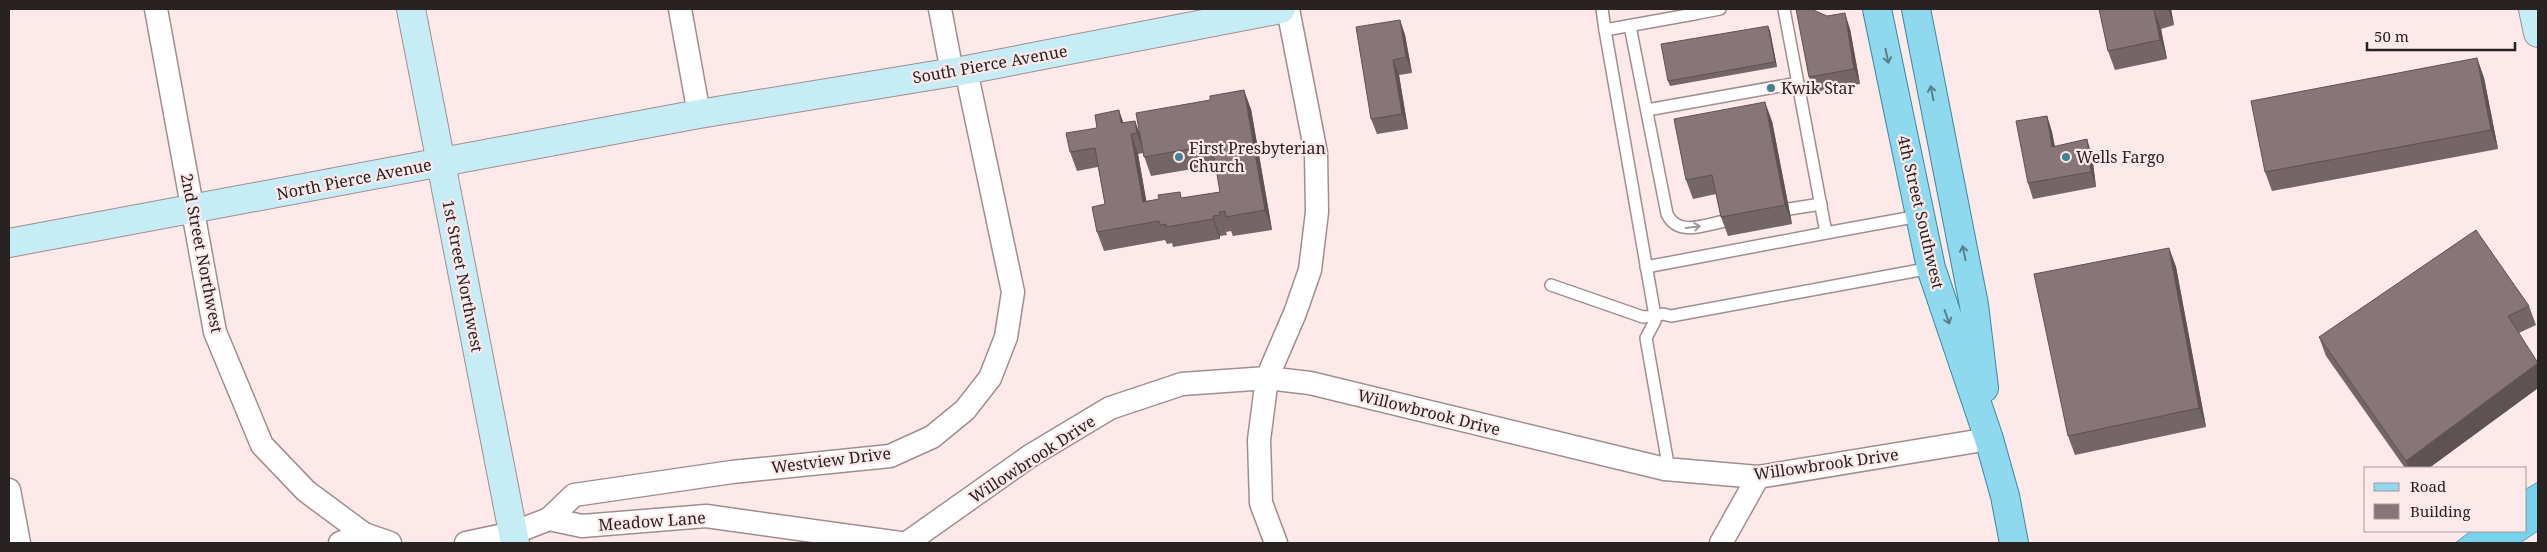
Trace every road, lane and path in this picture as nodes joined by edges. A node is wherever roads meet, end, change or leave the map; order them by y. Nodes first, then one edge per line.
1 (156, 9) edge
2 (411, 9) edge
3 (680, 9) edge
4 (940, 9) edge
5 (1281, 9) edge
6 (1288, 9) edge
7 (1602, 9) edge
8 (1720, 9) edge
9 (1784, 9) edge
10 (1877, 9) edge
11 (1916, 9) edge
12 (2533, 9) edge
13 (1694, 11) edge
14 (1630, 26) junction
15 (1606, 30) junction
16 (2538, 33) edge
17 (959, 71) junction
18 (1798, 83) junction
19 (1647, 110) junction
20 (699, 114) junction
21 (441, 162) junction
22 (1821, 204) junction
23 (194, 209) junction
24 (1789, 210) dead end
25 (1919, 216) junction
26 (1725, 222) edge
27 (1826, 233) junction
28 (9, 244) edge
29 (1646, 267) junction
30 (1930, 268) junction
31 (1550, 285) dead end
32 (1655, 316) junction
33 (1267, 378) junction
34 (1989, 440) junction
35 (1669, 470) junction
36 (1758, 476) junction
37 (9, 490) edge
38 (549, 519) junction
39 (364, 534) junction
40 (514, 538) edge
41 (19, 543) edge
42 (340, 543) edge
43 (390, 543) edge
44 (466, 543) edge
45 (900, 543) edge
46 (907, 543) edge
47 (1276, 543) edge
48 (1721, 543) edge
49 (2014, 543) edge

1 - 23 street, 2nd Street Northwest
2 - 21 main road, 1st Street Northwest
3 - 20 street
4 - 17 street, Westview Drive
5 - 17 main road, South Pierce Avenue
6 - 33 street
7 - 15 lane
8 - 13 lane
9 - 18 lane
10 -> 25 main road, 4th Street Southwest
34 -> 11 main road, 4th Street Southwest
12 - 16 main road
13 - 14 lane
14 - 15 lane
14 - 19 lane
15 - 29 lane
17 - 20 main road, South Pierce Avenue
17 - 38 street, Westview Drive
18 - 19 lane
18 - 22 lane
19 -> 26 lane
20 - 21 main road, North Pierce Avenue
21 - 23 main road, North Pierce Avenue
21 - 40 main road, 1st Street Northwest
22 - 24 lane
22 - 27 lane
23 - 28 main road, North Pierce Avenue
23 - 39 street, 2nd Street Northwest
25 - 27 lane
25 - 30 main road, 4th Street Southwest
27 - 29 lane
29 - 32 lane
30 - 32 lane
30 -> 34 main road, 4th Street Southwest
31 - 32 lane
32 - 35 lane
33 - 35 street, Willowbrook Drive
33 - 46 street, Willowbrook Drive
33 - 47 street
34 - 36 street, Willowbrook Drive
34 - 49 main road, 4th Street Southwest
35 - 36 street, Willowbrook Drive
36 - 48 street
37 - 41 street
38 - 40 street
38 - 45 street, Meadow Lane
39 - 42 street
39 - 43 street
40 - 44 street

